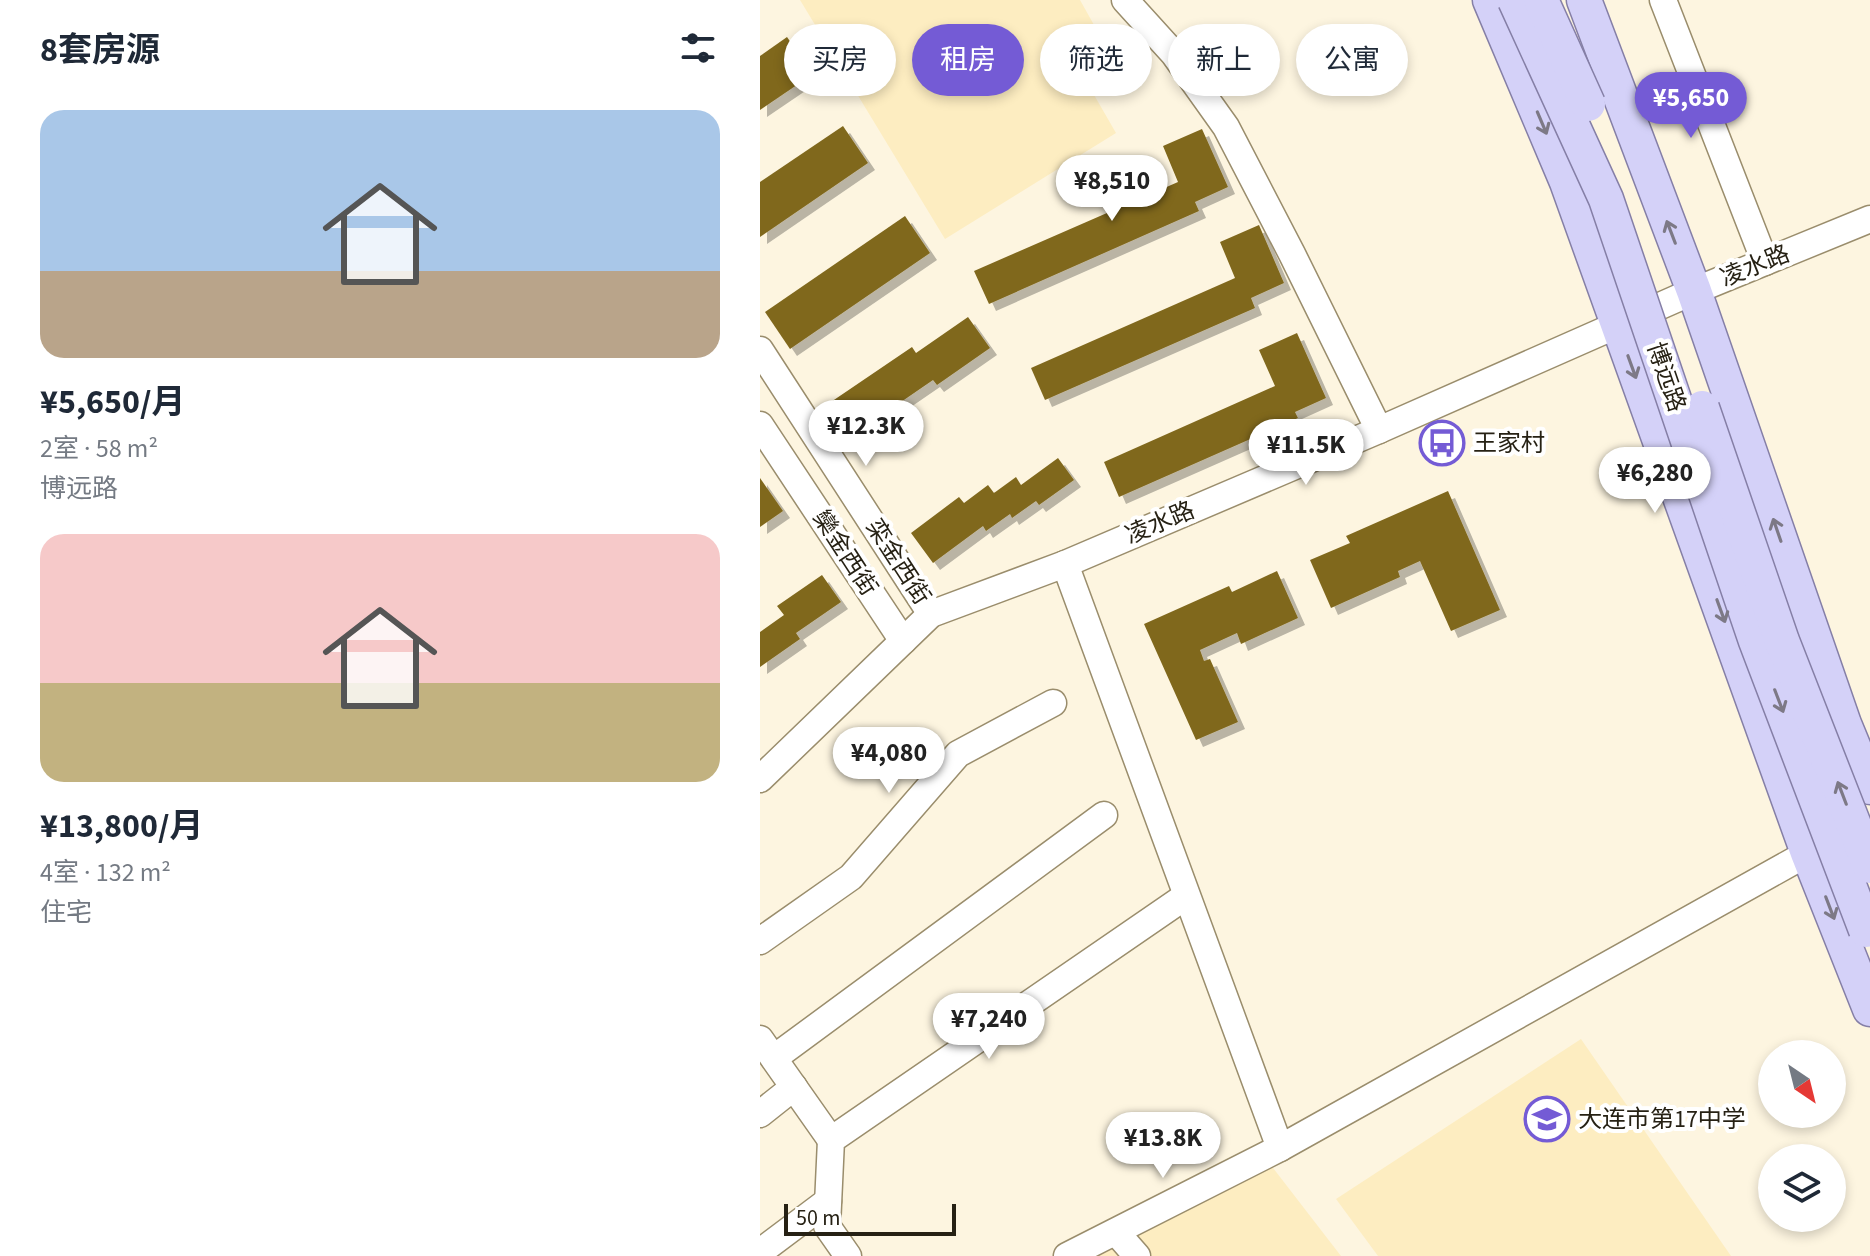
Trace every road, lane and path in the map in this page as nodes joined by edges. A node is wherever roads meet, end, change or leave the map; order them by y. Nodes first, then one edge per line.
1 (1125, 0) edge
2 (1490, 0) edge
3 (1515, 0) edge
4 (1541, 0) edge
5 (1584, 0) edge
6 (1663, 0) edge
7 (1870, 219) edge
8 (1765, 262) junction
9 (1694, 291) junction
10 (1617, 324) junction
11 (760, 350) edge
12 (760, 425) edge
13 (1379, 430) junction
14 (1065, 564) junction
15 (931, 614) junction
16 (903, 641) junction
17 (1053, 703) dead end
18 (760, 779) edge
19 (1870, 787) edge
20 (1104, 815) dead end
21 (1808, 853) junction
22 (1870, 866) edge
23 (1186, 896) junction
24 (1868, 934) edge
25 (760, 941) edge
26 (1870, 1009) edge
27 (767, 1049) edge
28 (794, 1087) junction
29 (760, 1114) edge
30 (831, 1140) junction
31 (1280, 1148) junction
32 (828, 1201) junction
33 (1116, 1232) junction
34 (760, 1252) edge
35 (848, 1256) edge
36 (1067, 1256) edge
37 (1137, 1256) edge

1 - 13 street
2 -> 10 main road
3 -> 24 main road, 博远路, bridge
22 -> 4 main road, bridge
9 -> 5 main road
6 - 8 street
7 - 8 street, 凌水路
8 - 9 street, 凌水路
9 - 10 street, 凌水路
19 -> 9 main road
10 - 13 street, 凌水路
10 -> 21 main road
11 - 15 street, 栾金西街
12 - 16 street, 欒金西街
13 - 14 street, 凌水路
14 - 15 street, 凌水路
14 - 23 street
15 - 16 street, 凌水路
16 - 18 street, 凌水路
17 - 25 street
20 - 27 street
21 -> 26 main road
21 - 31 street
23 - 30 street
23 - 31 street
27 - 28 street
28 - 29 street
28 - 30 street
30 - 32 street
31 - 33 street
32 - 34 street
32 - 35 street
33 - 36 street
33 - 37 street

